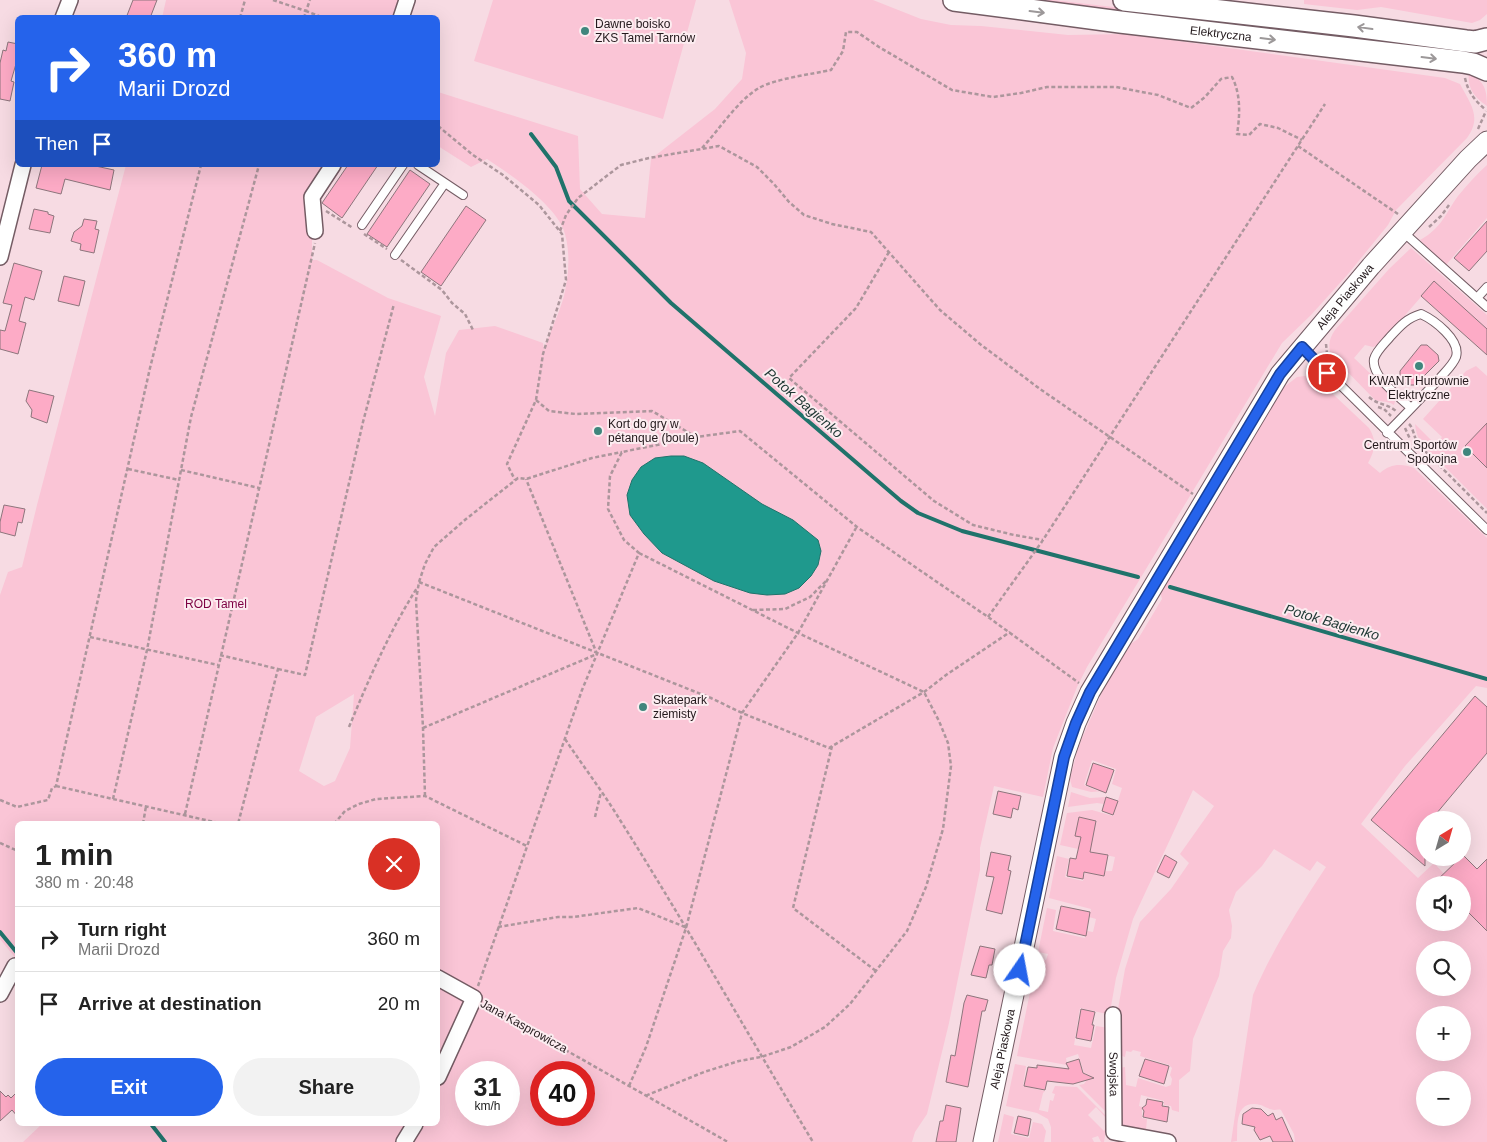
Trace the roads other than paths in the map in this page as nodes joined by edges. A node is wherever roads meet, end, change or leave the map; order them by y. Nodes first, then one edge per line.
1 (70, 0) edge
2 (407, 0) edge
3 (954, 0) edge
4 (1124, 0) edge
5 (64, 15) edge
6 (402, 15) edge
7 (1487, 39) edge
8 (1487, 70) edge
9 (1485, 125) edge
10 (22, 167) edge
11 (332, 167) edge
12 (402, 167) edge
13 (421, 167) edge
14 (445, 183) junction
15 (463, 195) dead end
16 (1403, 224) junction
17 (362, 225) dead end
18 (315, 231) road end
19 (395, 255) dead end
20 (0, 257) edge
21 (1487, 287) edge
22 (1477, 298) junction
23 (1487, 307) edge
24 (1302, 347) junction
25 (1411, 408) junction
26 (1387, 433) junction
27 (1487, 530) edge
28 (15, 966) dead end
29 (440, 979) edge
30 (0, 994) edge
31 (1113, 1015) dead end
32 (440, 1073) edge
33 (413, 1126) edge
34 (1113, 1137) edge
35 (404, 1142) edge
36 (984, 1142) edge
37 (1168, 1142) edge

1 - 5 street
2 - 6 street
3 -> 8 main road, Elektryczna
7 -> 4 main road, Elektryczna
9 - 16 street, Aleja Piaskowa
10 - 20 street
11 - 18 street
12 - 17 lane
13 - 14 lane
14 - 15 lane
14 - 19 lane
16 - 22 lane
16 - 24 street, Aleja Piaskowa
21 - 22 lane
22 - 23 lane
24 - 26 lane
24 - 36 street, Aleja Piaskowa
25 - 25 lane
25 - 26 lane
26 - 27 lane
28 - 30 street
29 - 32 street, Jana Kasprowicza
31 - 34 street, Swojska
33 - 35 street
34 - 37 street, Swojska

